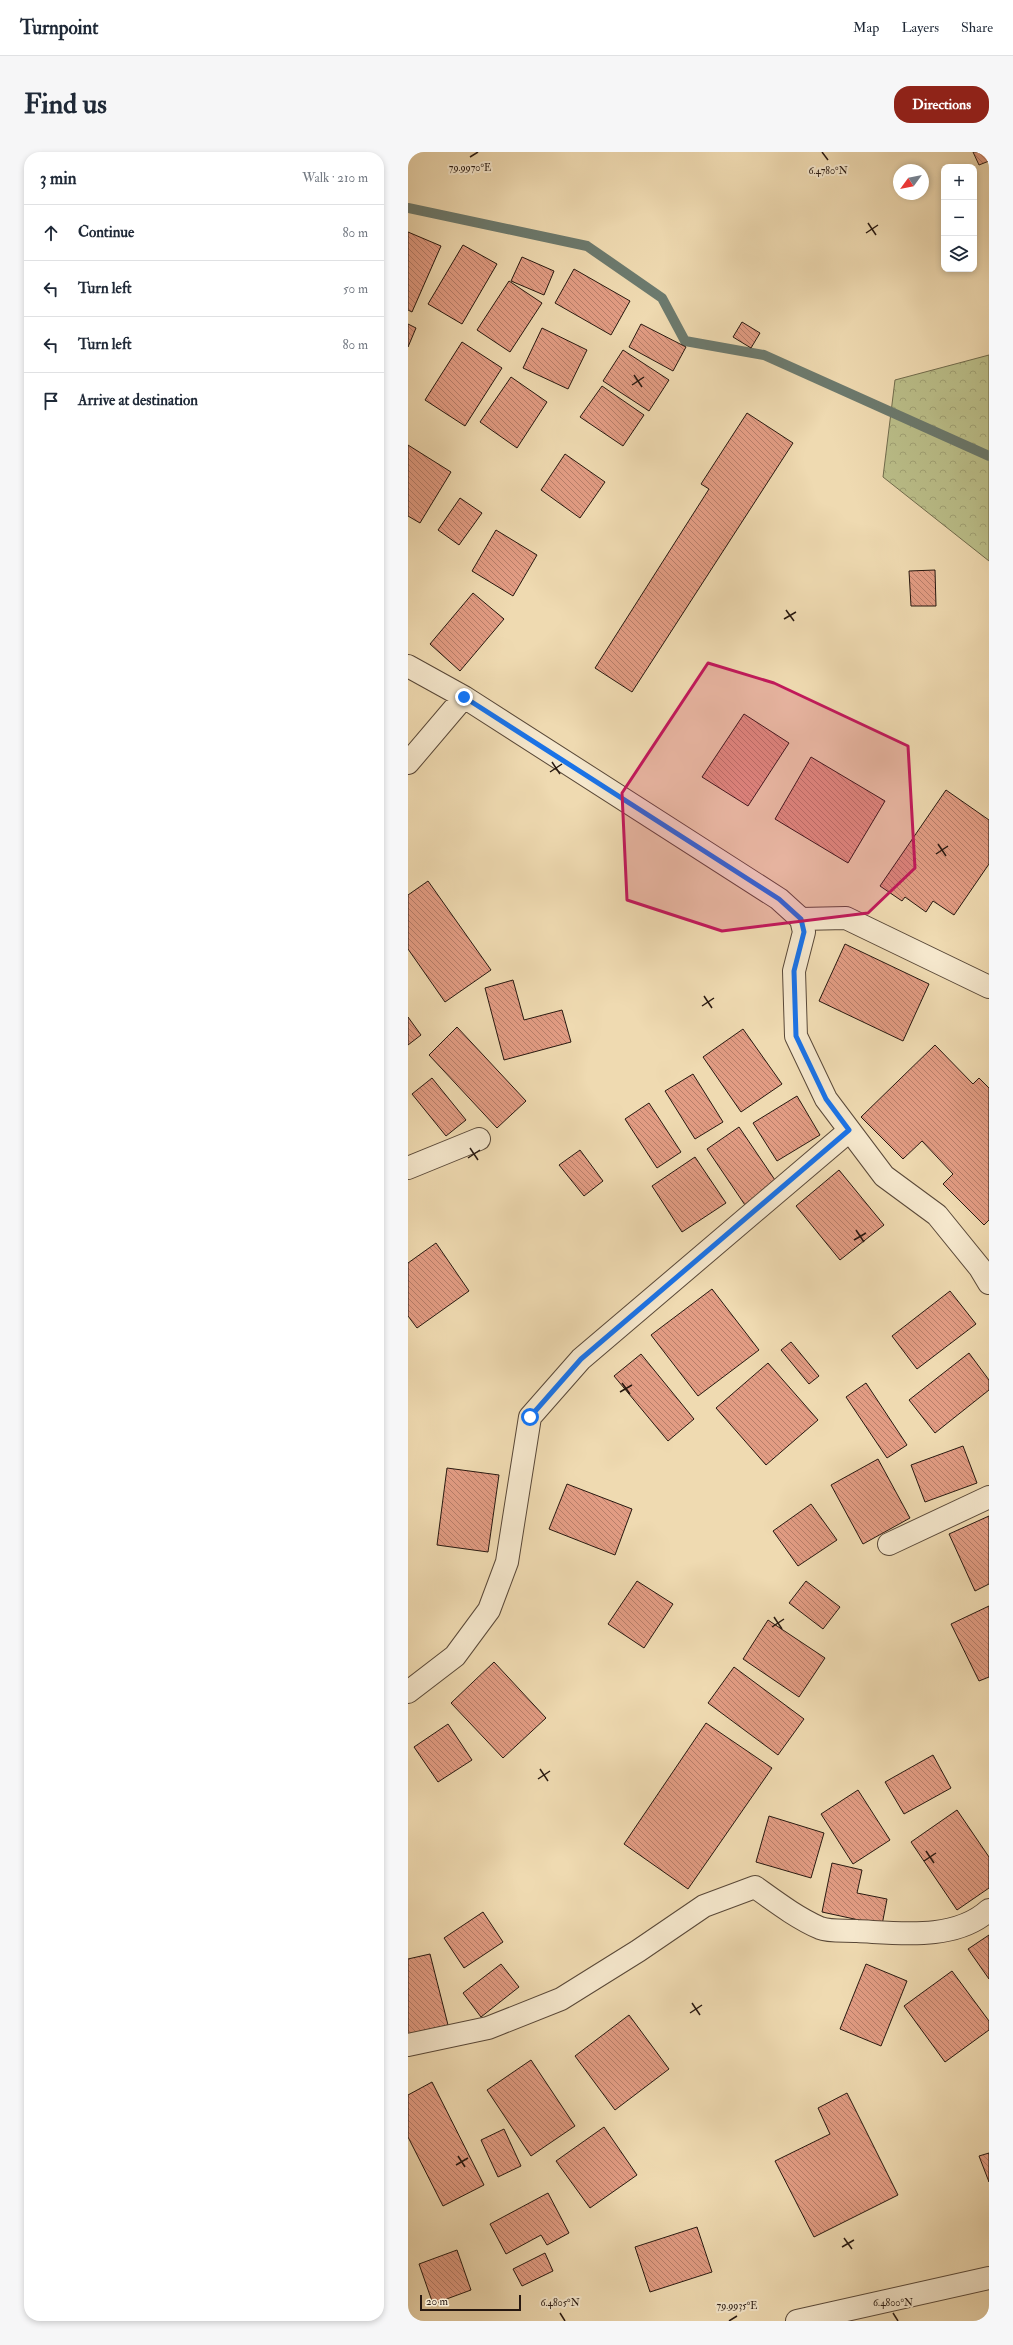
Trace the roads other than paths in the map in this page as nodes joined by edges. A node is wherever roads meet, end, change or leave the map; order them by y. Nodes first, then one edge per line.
1 (408, 666) edge
2 (464, 697) junction
3 (408, 763) edge
4 (801, 919) junction
5 (989, 987) edge
6 (849, 1130) junction
7 (479, 1139) dead end
8 (408, 1168) edge
9 (989, 1283) edge
10 (989, 1497) edge
11 (889, 1544) dead end
12 (408, 1692) edge
13 (989, 1910) edge
14 (408, 2045) edge
15 (989, 2278) edge
16 (798, 2321) edge

1 - 2 street
2 - 3 street
2 - 4 street
4 - 5 street
4 - 6 street
6 - 9 street
6 - 12 street
7 - 8 street
10 - 11 street
13 - 14 street
15 - 16 street

